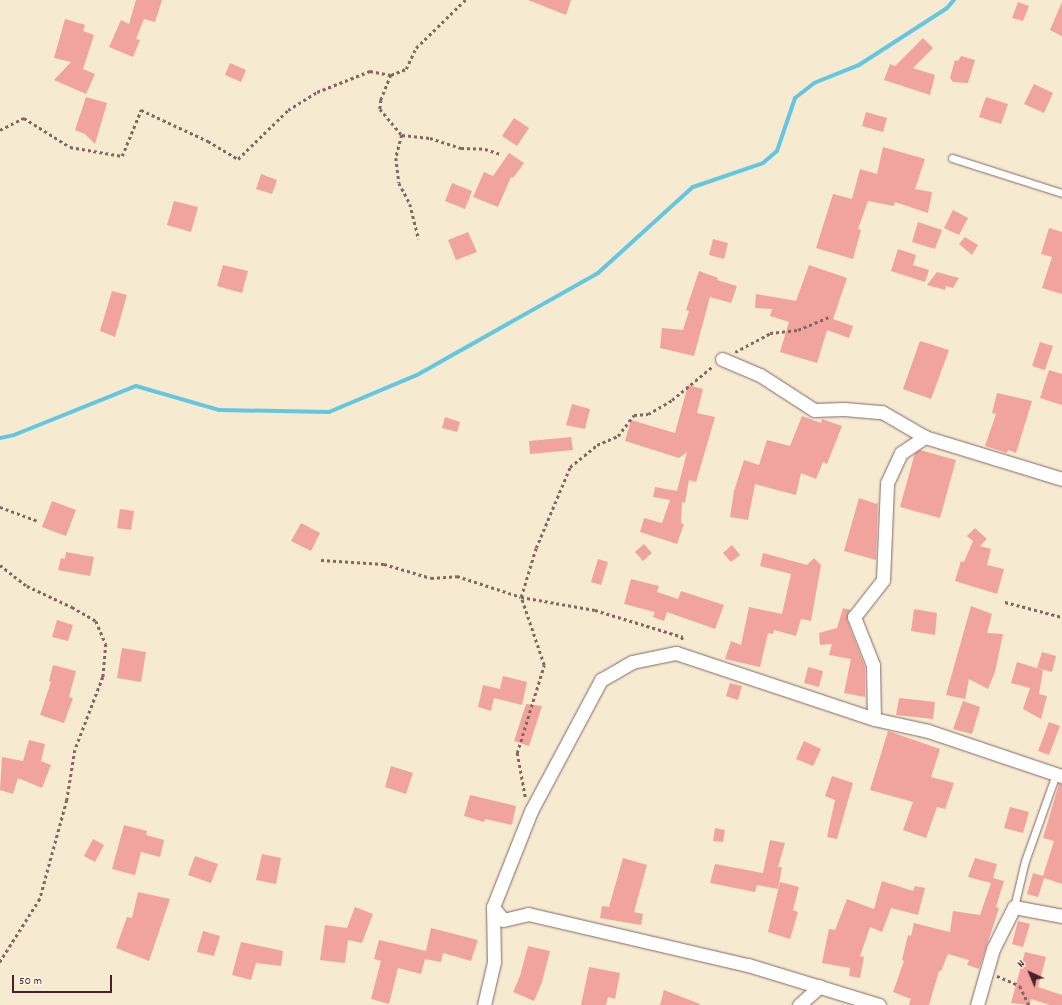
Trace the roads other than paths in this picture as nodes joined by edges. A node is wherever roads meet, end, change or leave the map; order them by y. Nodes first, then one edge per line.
1 (952, 158) dead end
2 (1062, 193) edge
3 (722, 359) road end
4 (925, 438) junction
5 (1062, 479) edge
6 (874, 719) junction
7 (1059, 775) edge
8 (493, 907) junction
9 (1014, 907) junction
10 (1062, 916) edge
11 (820, 986) junction
12 (484, 1005) edge
13 (799, 1005) edge
14 (879, 1005) edge
15 (977, 1005) edge

1 - 2 lane
3 - 4 street
4 - 5 street
4 - 6 street
6 - 7 street
6 - 8 street
7 - 9 lane
8 - 11 street
8 - 12 street
9 - 10 street
9 - 15 street
11 - 13 street
11 - 14 street

